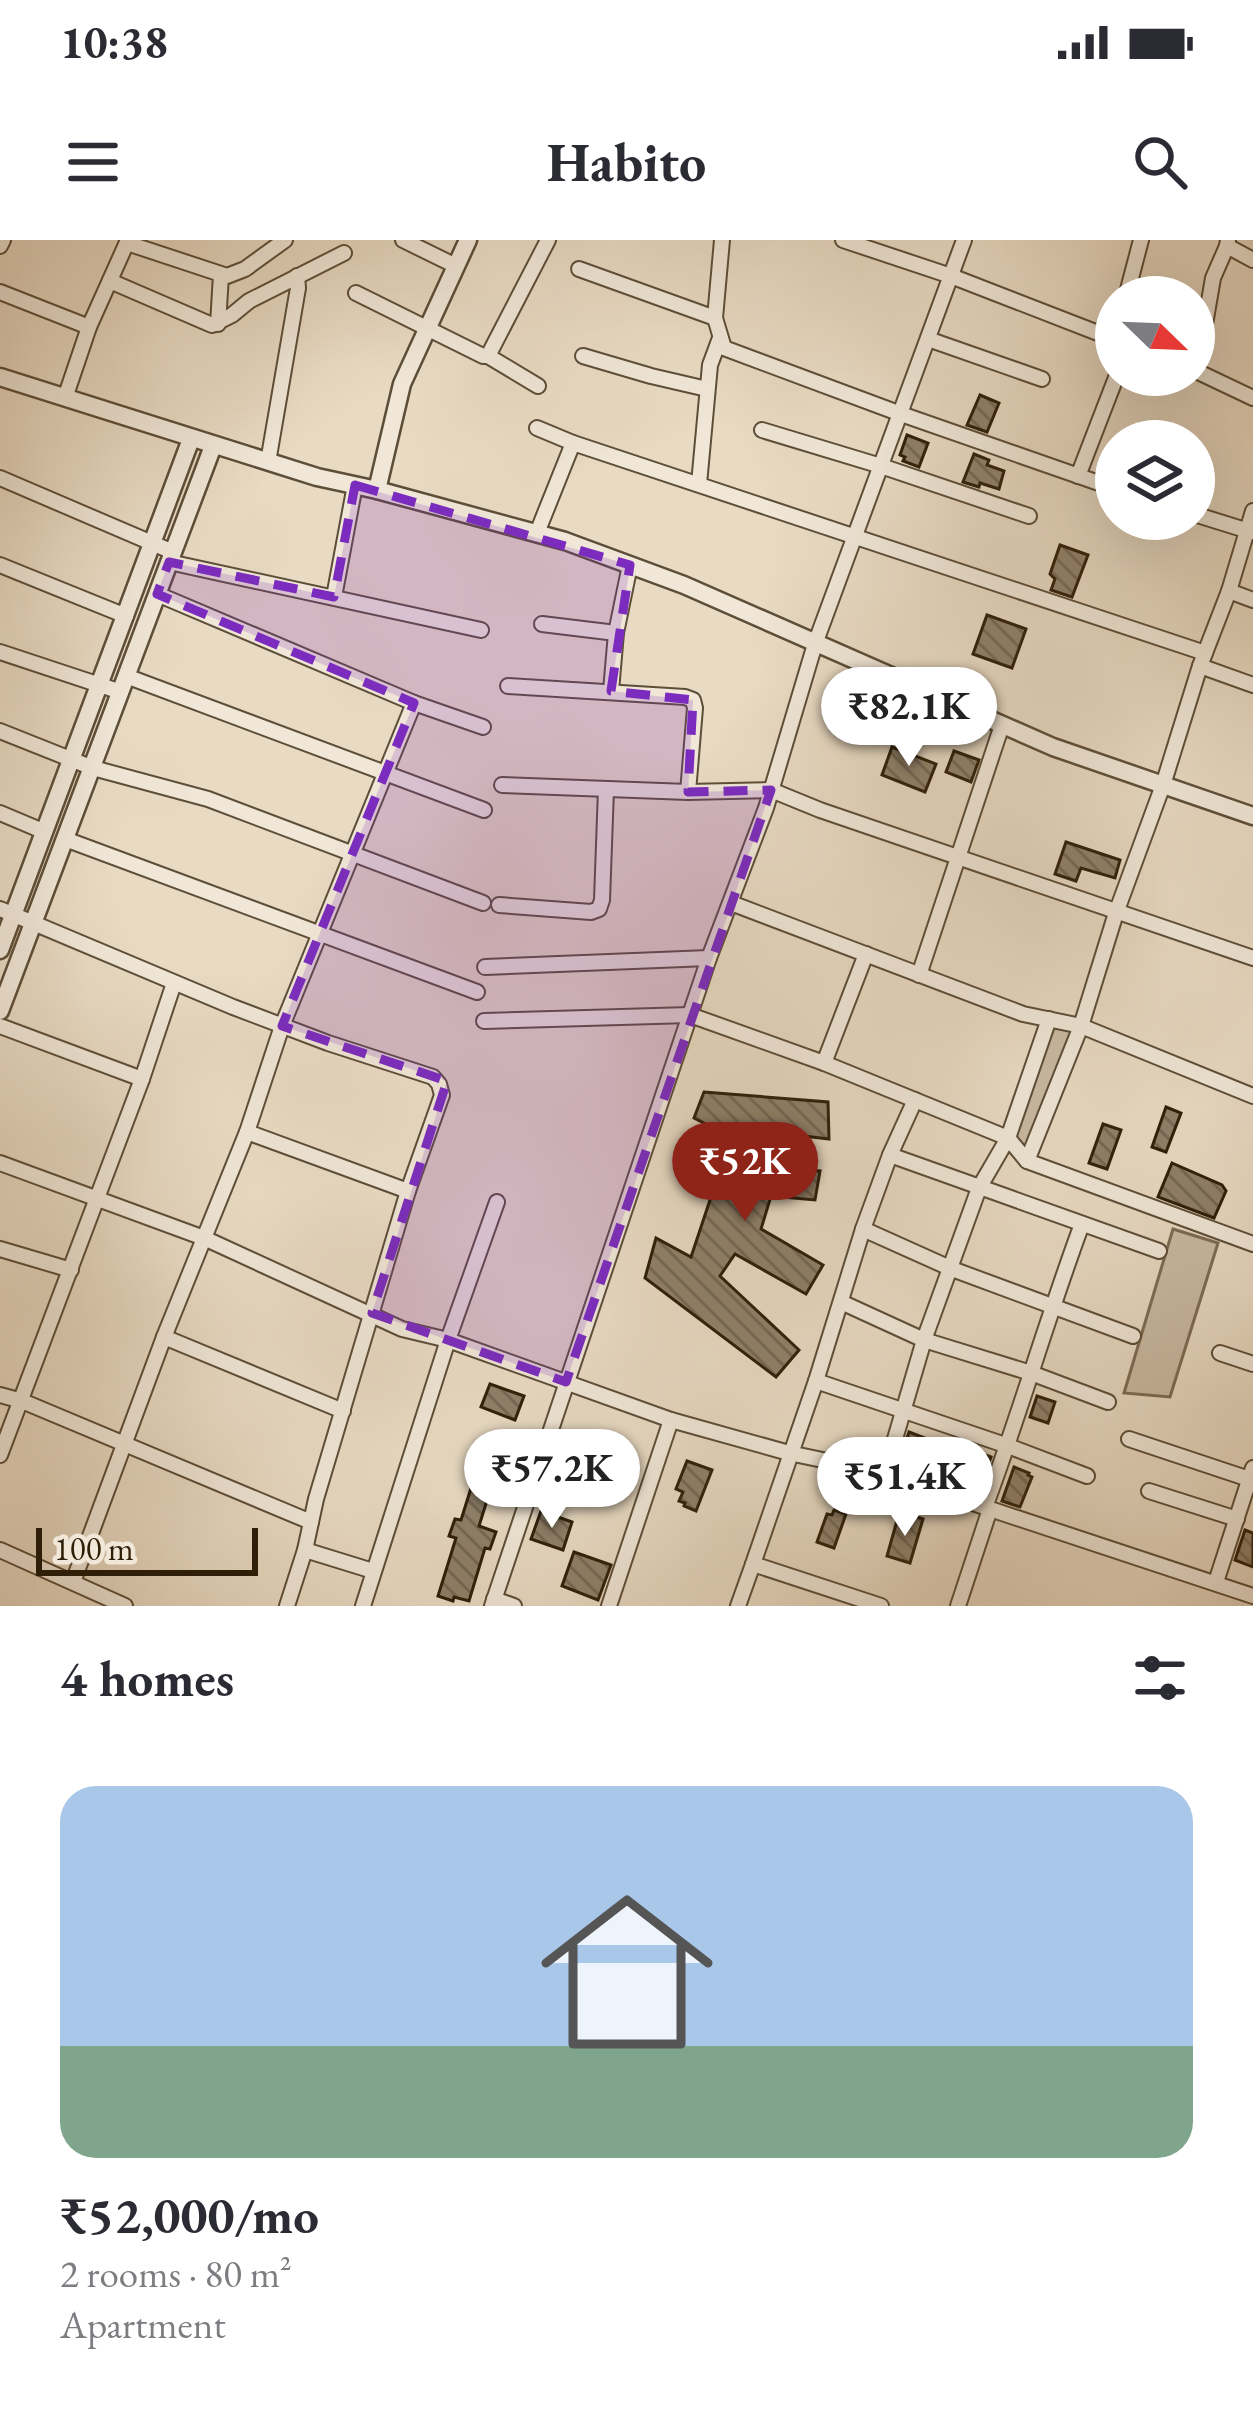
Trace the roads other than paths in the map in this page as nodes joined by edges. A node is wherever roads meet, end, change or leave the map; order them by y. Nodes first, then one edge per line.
1 (285, 240) edge
2 (403, 240) edge
3 (468, 240) edge
4 (548, 240) edge
5 (722, 240) edge
6 (964, 240) edge
7 (1141, 240) edge
8 (127, 242) edge
9 (853, 242) edge
10 (1228, 243) edge
11 (344, 253) dead end
12 (1253, 260) edge
13 (457, 266) junction
14 (579, 269) dead end
15 (221, 274) junction
16 (297, 276) junction
17 (951, 276) junction
18 (1132, 276) edge
19 (1214, 276) edge
20 (110, 281) junction
21 (0, 292) edge
22 (356, 292) dead end
23 (715, 318) junction
24 (218, 323) junction
25 (88, 327) junction
26 (427, 330) junction
27 (1095, 331) edge
28 (720, 338) junction
29 (928, 339) junction
30 (488, 356) junction
31 (584, 356) dead end
32 (0, 377) edge
33 (1042, 379) dead end
34 (1215, 380) edge
35 (538, 386) dead end
36 (707, 388) junction
37 (1109, 396) edge
38 (65, 398) junction
39 (1253, 398) edge
40 (901, 414) junction
41 (537, 428) dead end
42 (762, 430) dead end
43 (190, 439) junction
44 (573, 443) junction
45 (213, 446) junction
46 (268, 462) junction
47 (881, 466) junction
48 (1078, 476) junction
49 (0, 478) edge
50 (1095, 481) edge
51 (699, 484) junction
52 (355, 485) junction
53 (377, 490) junction
54 (1253, 511) edge
55 (1028, 516) dead end
56 (1215, 520) edge
57 (1250, 531) edge
58 (537, 533) junction
59 (855, 536) junction
60 (152, 543) junction
61 (171, 557) junction
62 (0, 565) edge
63 (630, 565) junction
64 (1229, 591) junction
65 (158, 594) junction
66 (334, 597) junction
67 (1253, 600) edge
68 (126, 616) junction
69 (542, 624) dead end
70 (481, 631) dead end
71 (616, 633) junction
72 (814, 644) junction
73 (0, 652) edge
74 (1203, 660) junction
75 (124, 684) junction
76 (100, 685) junction
77 (1253, 685) edge
78 (508, 686) dead end
79 (611, 691) junction
80 (414, 703) junction
81 (1002, 725) junction
82 (483, 727) dead end
83 (0, 731) edge
84 (72, 760) junction
85 (93, 768) junction
86 (386, 772) junction
87 (502, 785) dead end
88 (1163, 785) junction
89 (606, 789) junction
90 (771, 790) junction
91 (688, 792) junction
92 (484, 810) dead end
93 (0, 813) edge
94 (1253, 816) edge
95 (45, 832) junction
96 (65, 839) junction
97 (353, 855) junction
98 (958, 858) junction
99 (731, 902) junction
100 (7, 912) edge
101 (1116, 913) junction
102 (34, 921) junction
103 (321, 932) junction
104 (0, 950) edge
105 (866, 954) junction
106 (709, 958) junction
107 (1253, 958) edge
108 (485, 967) dead end
109 (919, 975) junction
110 (174, 983) junction
111 (477, 992) dead end
112 (0, 1011) edge
113 (690, 1015) junction
114 (1049, 1019) junction
115 (484, 1021) dead end
116 (0, 1026) edge
117 (283, 1026) junction
118 (1081, 1026) junction
119 (824, 1063) junction
120 (142, 1079) junction
121 (1253, 1096) edge
122 (916, 1100) junction
123 (248, 1132) junction
124 (1008, 1138) junction
125 (890, 1155) junction
126 (1028, 1161) junction
127 (0, 1163) edge
128 (979, 1188) junction
129 (407, 1191) junction
130 (95, 1199) junction
131 (497, 1202) dead end
132 (1082, 1224) junction
133 (862, 1229) junction
134 (204, 1238) junction
135 (1253, 1244) edge
136 (0, 1250) edge
137 (1159, 1251) dead end
138 (952, 1269) junction
139 (71, 1270) junction
140 (841, 1302) junction
141 (1052, 1304) junction
142 (372, 1313) junction
143 (1133, 1336) dead end
144 (164, 1337) junction
145 (448, 1340) junction
146 (924, 1340) junction
147 (1220, 1353) dead end
148 (1253, 1364) edge
149 (1031, 1372) junction
150 (815, 1381) junction
151 (566, 1382) junction
152 (0, 1395) edge
153 (22, 1401) junction
154 (1108, 1402) dead end
155 (904, 1410) junction
156 (343, 1411) junction
157 (671, 1420) junction
158 (1129, 1439) dead end
159 (124, 1444) junction
160 (1008, 1446) junction
161 (789, 1453) junction
162 (0, 1455) edge
163 (885, 1473) junction
164 (1251, 1474) edge
165 (1087, 1476) dead end
166 (1149, 1491) dead end
167 (987, 1508) junction
168 (1244, 1512) edge
169 (310, 1522) junction
170 (0, 1550) edge
171 (305, 1550) junction
172 (753, 1564) junction
173 (373, 1571) junction
174 (74, 1582) junction
175 (1216, 1582) junction
176 (1253, 1596) edge
177 (836, 1599) edge
178 (493, 1602) edge
179 (125, 1606) edge
180 (287, 1606) edge
181 (363, 1606) edge
182 (514, 1606) edge
183 (609, 1606) edge
184 (738, 1606) edge
185 (881, 1606) edge
186 (958, 1606) edge

1 - 15 street
2 - 13 street
3 - 13 street
4 - 30 street
5 - 23 street
6 - 17 street
7 - 18 street
8 - 15 street
8 - 20 street
9 - 17 street
10 - 12 street
10 - 19 street
11 - 16 street
13 - 26 street
14 - 23 street
15 - 24 street
16 - 24 street
16 - 46 street
17 - 27 street
17 - 29 street
20 - 24 street
20 - 25 street
21 - 25 street
22 - 26 street
23 - 28 street
25 - 38 street
26 - 30 street
26 - 53 street
28 - 36 street
28 - 40 street
29 - 33 street
29 - 40 street
30 - 35 street
31 - 36 street
32 - 38 street
34 - 39 street
36 - 51 street
37 - 48 street
38 - 43 street
40 - 47 street
40 - 48 street
41 - 44 street
42 - 47 street
43 - 45 street
43 - 60 street
44 - 51 street
44 - 58 street
45 - 46 street
45 - 61 street
46 - 52 street
47 - 55 street
47 - 59 street
48 - 50 street
49 - 60 street
51 - 59 street
52 - 53 street
52 - 66 street
53 - 58 street
54 - 57 street
56 - 57 street
57 - 64 street
58 - 63 street
59 - 72 street
59 - 74 street
60 - 61 street
60 - 68 street
61 - 65 street
61 - 66 street
62 - 68 street
63 - 71 street
63 - 72 street
64 - 67 street
64 - 74 street
65 - 75 street
65 - 80 street
66 - 70 street
68 - 76 street
69 - 71 street
71 - 79 street
72 - 81 street
72 - 90 street
73 - 76 street
74 - 77 street
74 - 88 street
75 - 76 street
75 - 85 street
75 - 86 street
76 - 84 street
78 - 79 street
79 - 91 street
80 - 82 street
80 - 86 street
81 - 88 street
81 - 98 street
83 - 84 street
84 - 85 street
84 - 95 street
85 - 96 street
85 - 97 street
86 - 92 street
86 - 97 street
87 - 89 street
88 - 94 street
88 - 101 street
89 - 91 street
89 - 97 street
90 - 91 street
90 - 98 street
90 - 99 street
93 - 95 street
95 - 100 street
96 - 102 street
96 - 103 street
97 - 103 street
98 - 101 street
98 - 109 street
99 - 105 street
99 - 106 street
100 - 102 street
100 - 104 street
101 - 107 street
101 - 118 street
102 - 110 street
102 - 112 street
103 - 111 street
103 - 117 street
105 - 109 street
105 - 119 street
106 - 108 street
106 - 113 street
109 - 114 street
110 - 117 street
110 - 120 street
113 - 115 street
113 - 119 street
113 - 151 street
114 - 118 street
114 - 124 street
116 - 120 street
117 - 123 street
117 - 129 street
118 - 121 street
118 - 126 street
119 - 122 street
120 - 130 street
122 - 124 street
122 - 125 street
123 - 129 street
123 - 134 street
124 - 126 street
124 - 128 street
125 - 128 street
125 - 133 street
126 - 135 street
127 - 130 street
128 - 132 street
128 - 138 street
129 - 142 street
130 - 134 street
130 - 139 street
131 - 145 street
132 - 137 street
132 - 141 street
133 - 138 street
133 - 140 street
134 - 142 street
134 - 144 street
136 - 139 street
138 - 141 street
138 - 146 street
139 - 153 street
140 - 146 street
140 - 150 street
141 - 143 street
141 - 149 street
142 - 145 street
142 - 156 street
144 - 156 street
144 - 159 street
145 - 151 street
145 - 173 street
146 - 149 street
146 - 155 street
147 - 148 street
149 - 154 street
149 - 160 street
150 - 155 street
150 - 161 street
151 - 157 street
151 - 178 street
152 - 153 street
153 - 159 street
153 - 162 street
155 - 160 street
155 - 163 street
156 - 169 street
157 - 161 street
157 - 183 street
158 - 164 street
159 - 169 street
159 - 174 street
160 - 165 street
160 - 167 street
161 - 163 street
161 - 172 street
163 - 167 street
164 - 168 street
166 - 168 street
167 - 175 street
167 - 186 street
168 - 175 street
169 - 171 street
170 - 174 street
171 - 173 street
171 - 180 street
172 - 177 street
172 - 184 street
173 - 181 street
174 - 179 street
175 - 176 street
177 - 185 street
178 - 182 street

